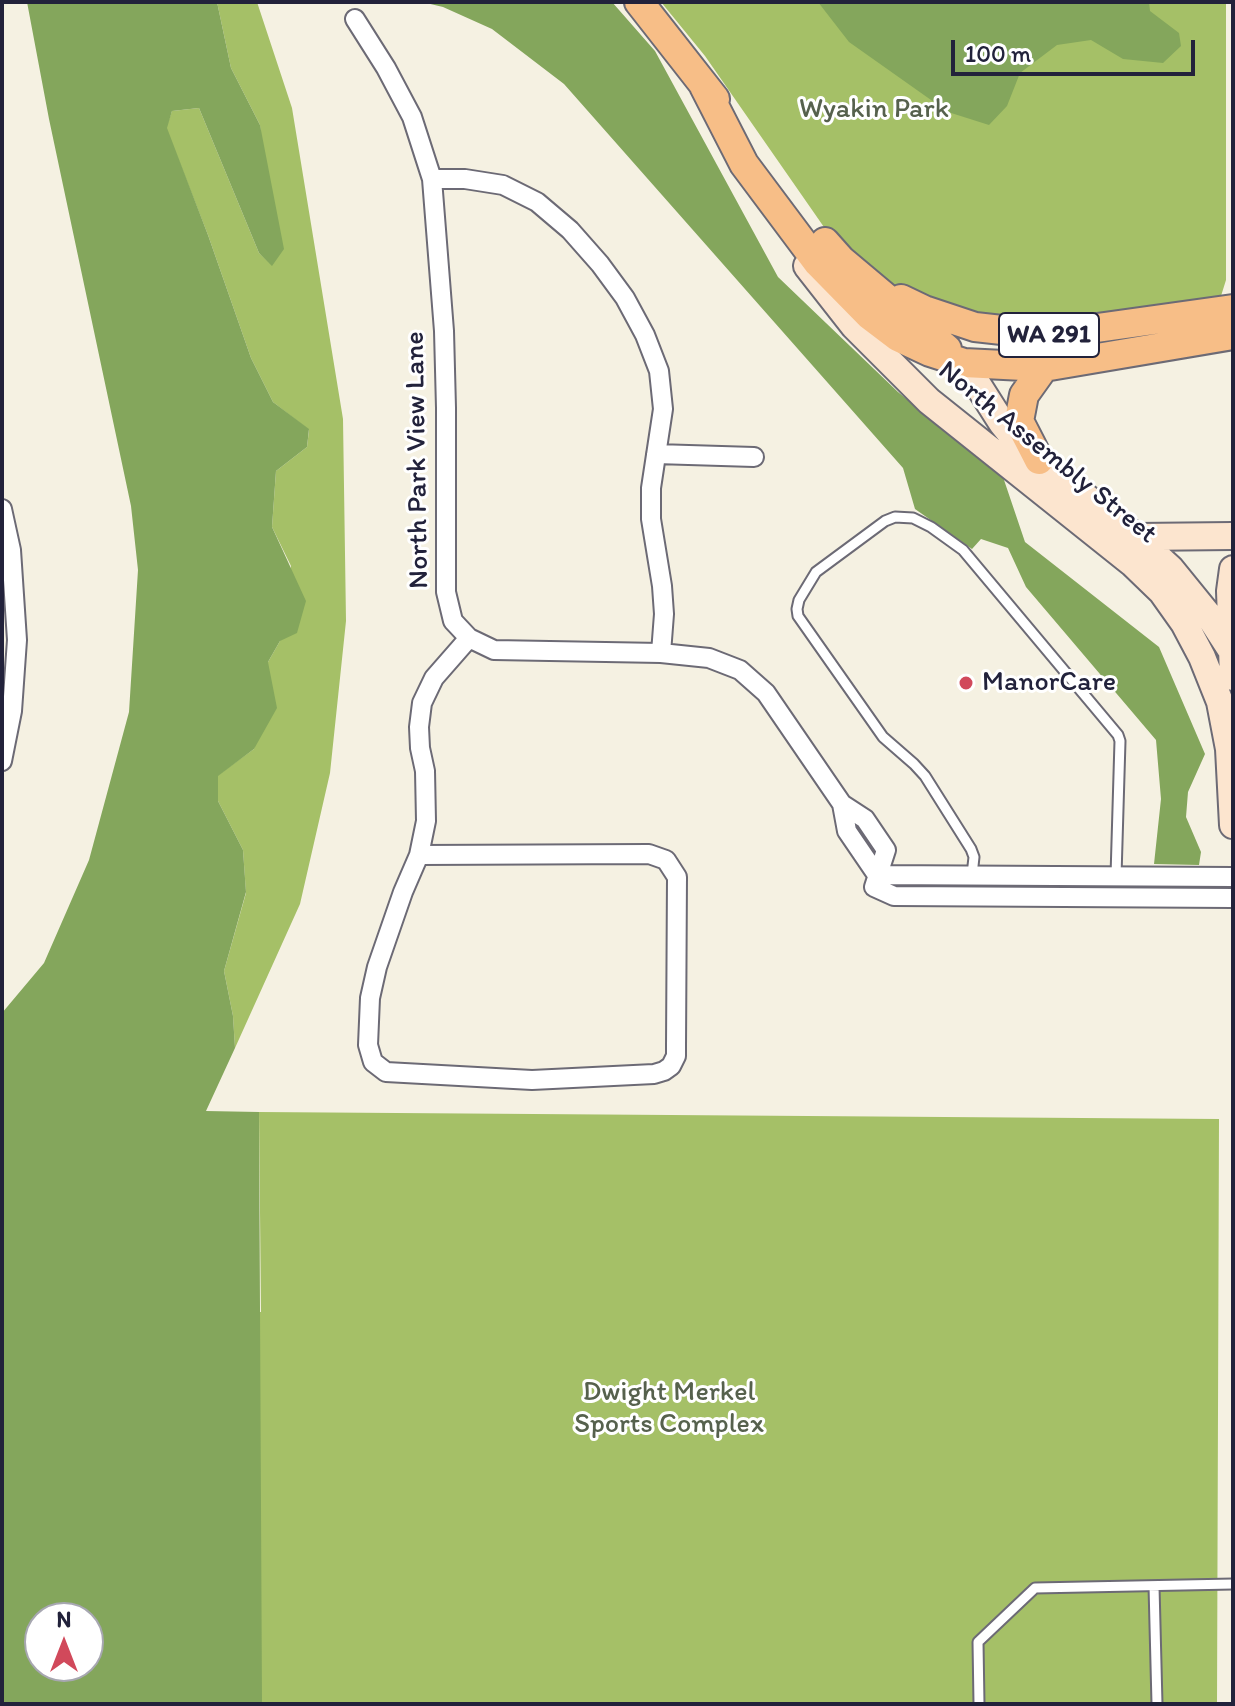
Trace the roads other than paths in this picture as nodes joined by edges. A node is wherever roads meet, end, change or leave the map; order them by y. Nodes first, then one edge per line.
1 (639, 2) edge
2 (355, 19) dead end
3 (704, 86) junction
4 (744, 164) junction
5 (432, 179) junction
6 (871, 285) junction
7 (1233, 309) edge
8 (1233, 335) edge
9 (964, 363) junction
10 (1044, 367) junction
11 (656, 454) junction
12 (754, 457) dead end
13 (1039, 460) junction
14 (2, 509) edge
15 (1233, 536) edge
16 (1136, 537) junction
17 (1233, 569) edge
18 (469, 638) junction
19 (1233, 652) edge
20 (661, 653) junction
21 (1233, 677) edge
22 (1233, 718) edge
23 (1229, 749) junction
24 (2, 761) edge
25 (1233, 825) edge
26 (419, 855) junction
27 (972, 875) junction
28 (1116, 876) junction
29 (1233, 877) edge
30 (875, 881) junction
31 (972, 897) junction
32 (1113, 897) junction
33 (1233, 898) edge
34 (1233, 1584) edge
35 (1154, 1586) junction
36 (979, 1704) edge
37 (1157, 1704) edge

1 - 3 main road, WA 291
2 - 5 street, North Park View Lane
3 - 4 main road, WA 291
3 - 6 main road, WA 291
4 - 9 main road, WA 291
4 - 23 main road, North Assembly Street
5 - 11 street
5 - 18 street, North Park View Lane
6 - 7 main road, WA 291
6 - 9 main road
8 - 10 main road, WA 291
9 - 10 main road, WA 291
9 - 13 main road, North Assembly Street
10 - 13 main road
11 - 12 street
11 - 20 street
13 - 16 main road, North Assembly Street
14 - 24 street
15 - 16 main road
16 - 19 main road, North Assembly Street
17 - 19 main road
18 - 20 street
18 - 26 street
19 - 21 main road
20 - 30 street
22 - 23 main road
23 - 25 main road, North Assembly Street
26 - 26 street
27 - 28 street
27 - 28 lane
27 - 30 street
27 - 31 street
28 - 29 street
28 - 32 street
30 - 31 street
31 - 32 street
32 - 33 street
34 - 35 lane
35 - 36 lane
35 - 37 lane

